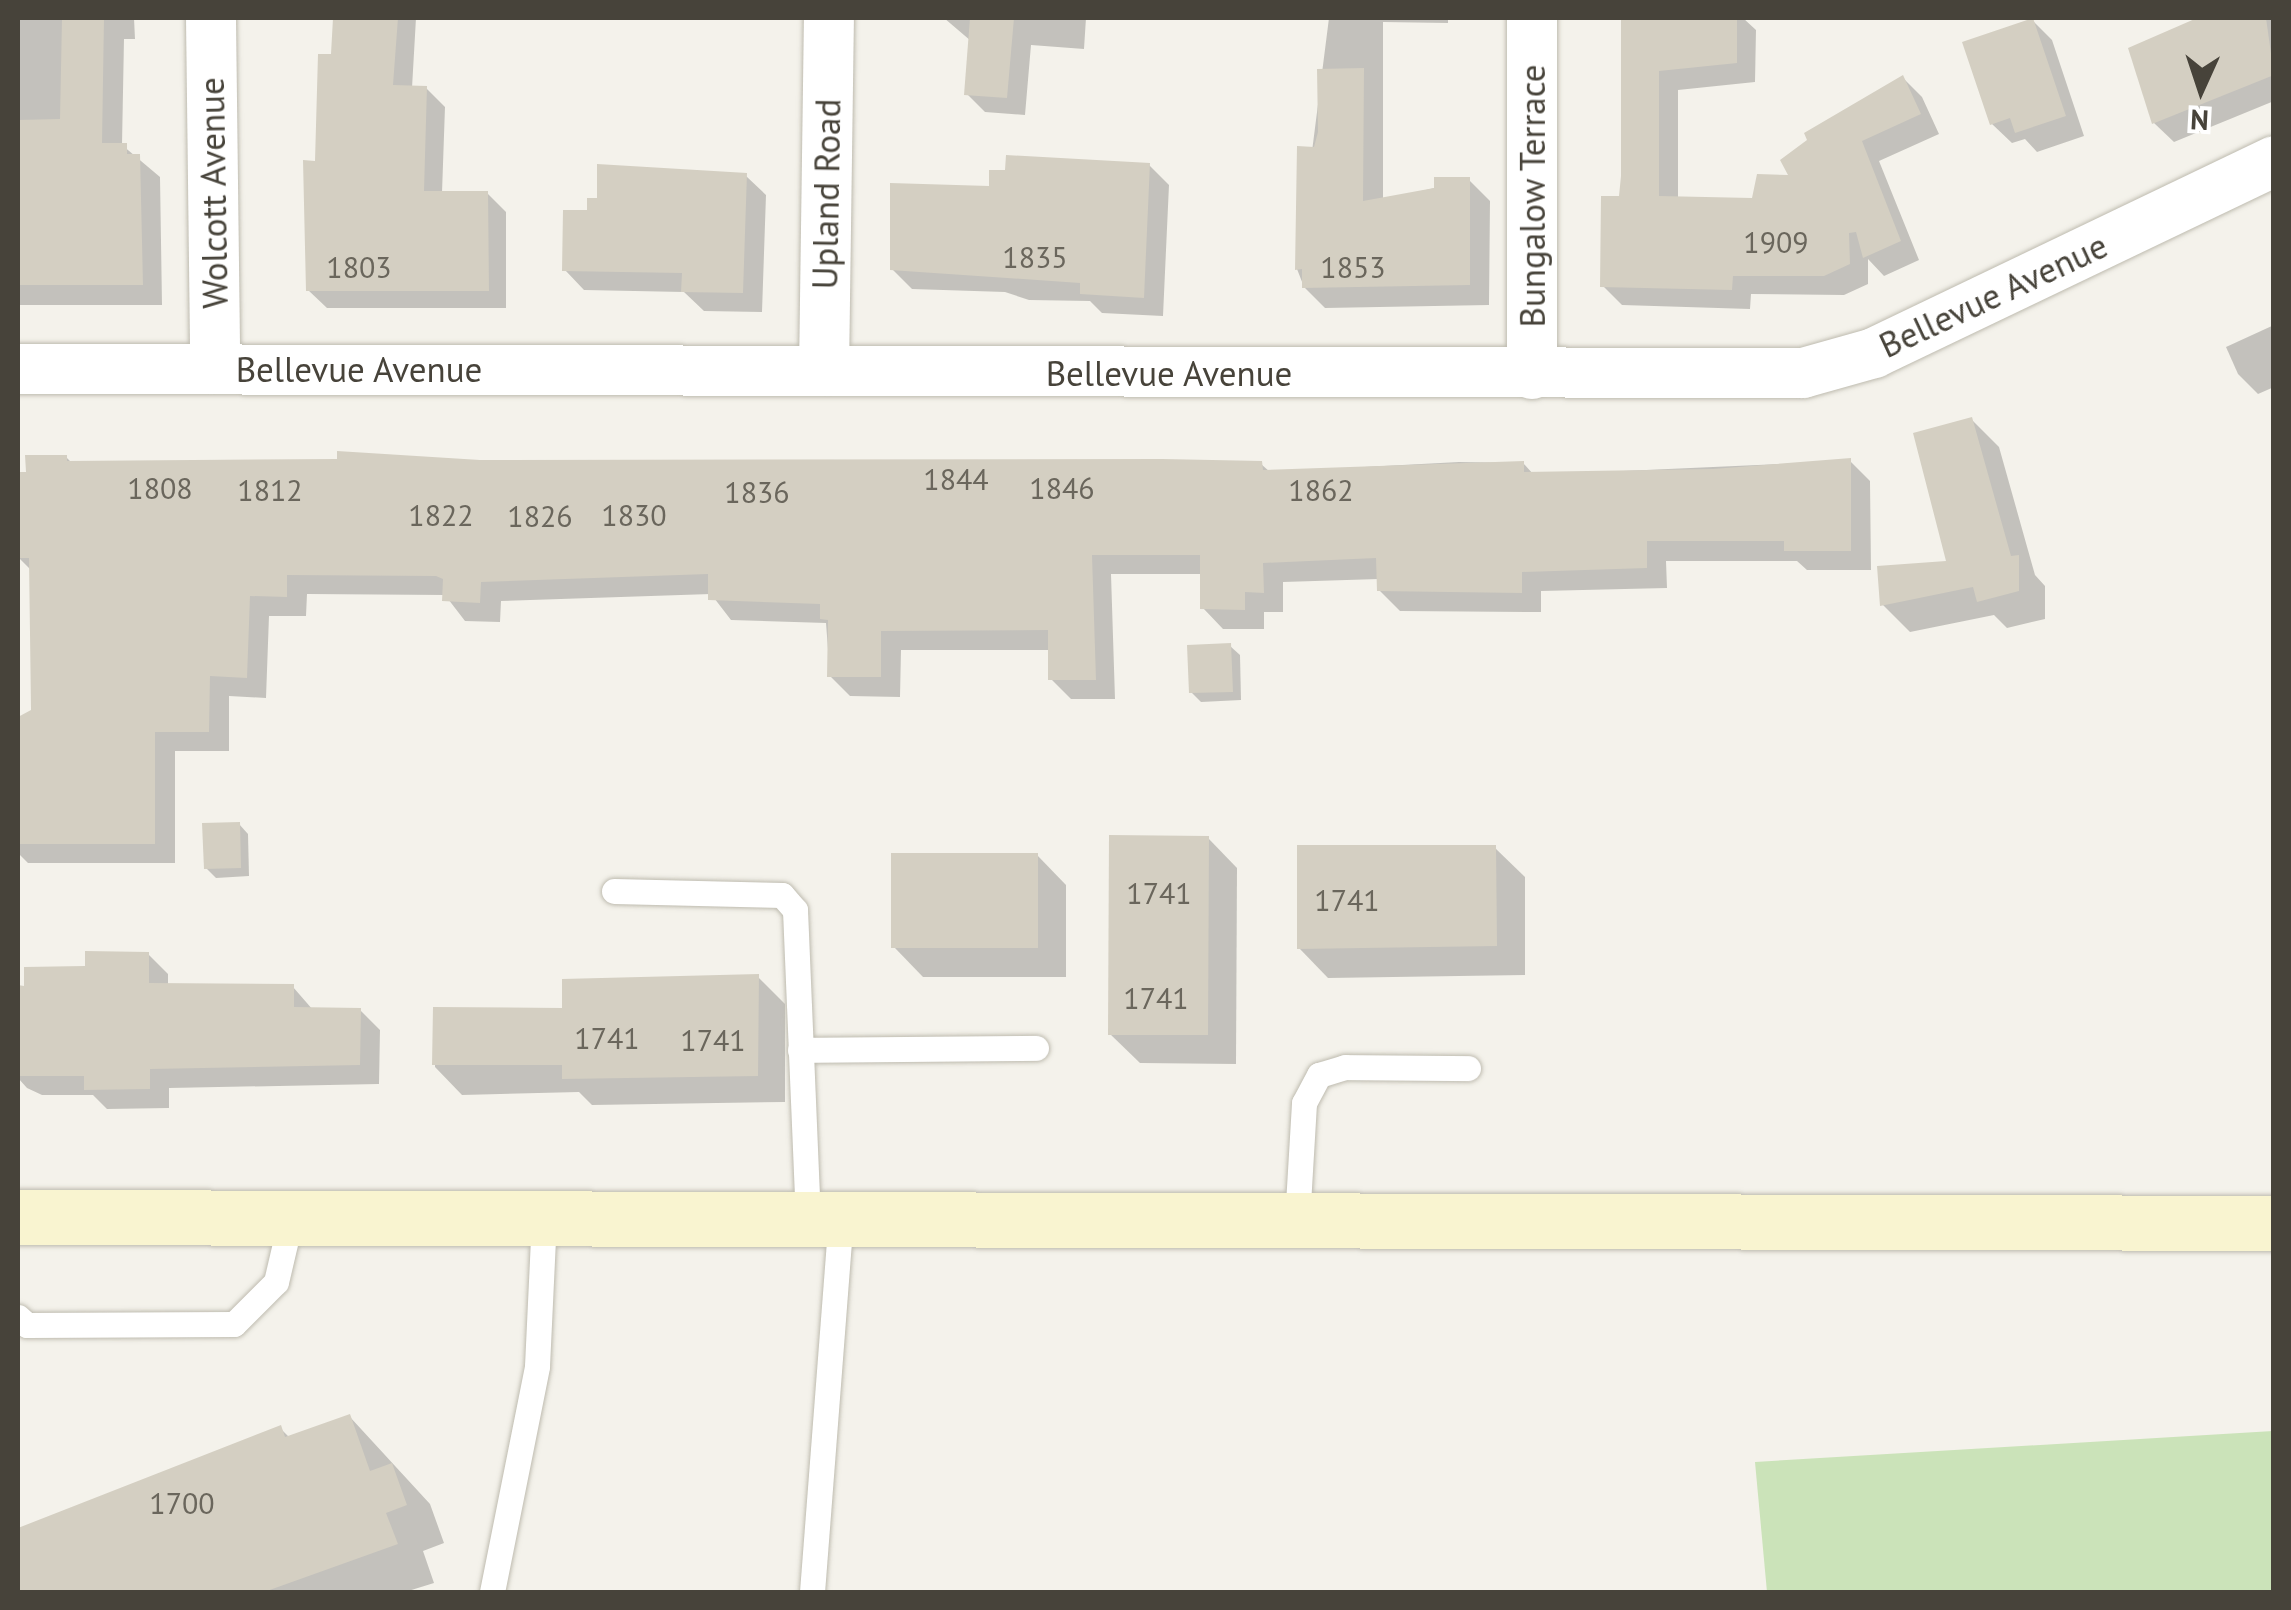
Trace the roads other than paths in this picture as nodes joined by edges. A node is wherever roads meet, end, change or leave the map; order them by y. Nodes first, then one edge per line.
1 (210, 18) edge
2 (829, 18) edge
3 (1532, 18) edge
4 (2274, 162) edge
5 (18, 369) edge
6 (214, 369) junction
7 (824, 371) junction
8 (1532, 374) junction
9 (614, 892) dead end
10 (1036, 1048) dead end
11 (800, 1050) junction
12 (1468, 1068) dead end
13 (18, 1217) edge
14 (291, 1218) junction
15 (544, 1218) junction
16 (824, 1219) junction
17 (1297, 1221) junction
18 (2274, 1224) edge
19 (18, 1317) edge
20 (492, 1592) edge
21 (812, 1592) edge

1 - 6 street, Wolcott Avenue
2 - 7 street, Upland Road
3 - 8 street, Bungalow Terrace
4 - 8 street, Bellevue Avenue
5 - 6 street, Bellevue Avenue
6 - 7 street, Bellevue Avenue
7 - 8 street, Bellevue Avenue
9 - 11 lane
10 - 11 lane
11 - 16 lane
12 - 17 lane
13 - 14 main road
14 - 15 main road
14 - 19 lane
15 - 16 main road
15 - 20 lane
16 - 17 main road
16 - 21 lane
17 - 18 main road

